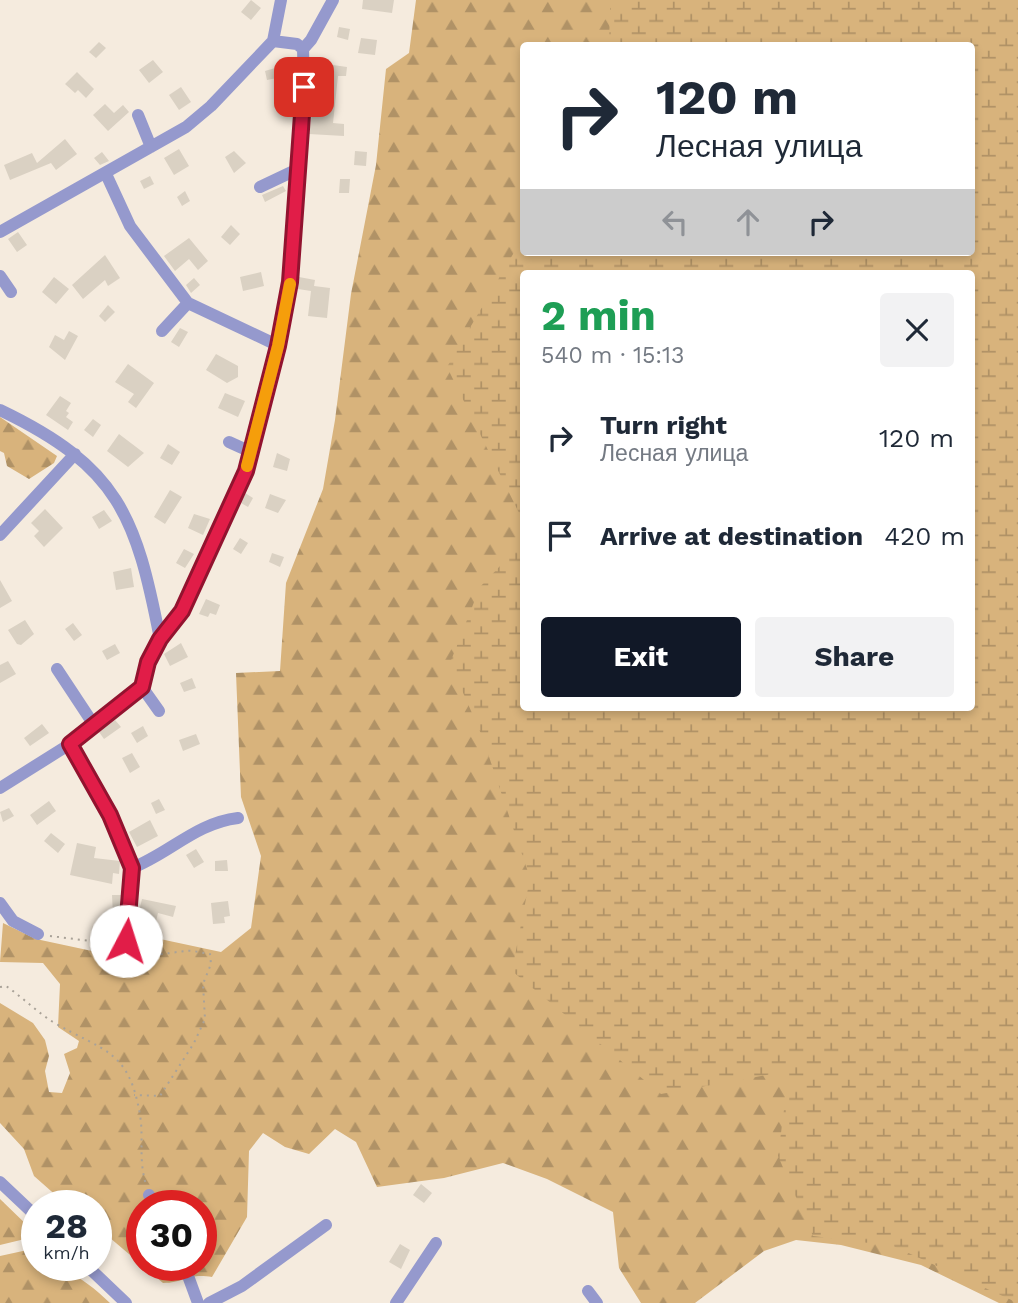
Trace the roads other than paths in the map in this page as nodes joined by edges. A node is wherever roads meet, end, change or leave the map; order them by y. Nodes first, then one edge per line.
1 (333, 0) edge
2 (277, 1) edge
3 (273, 41) junction
4 (300, 47) junction
5 (138, 115) dead end
6 (150, 148) junction
7 (298, 169) junction
8 (106, 174) junction
9 (260, 187) dead end
10 (0, 232) edge
11 (0, 276) edge
12 (11, 292) dead end
13 (188, 303) junction
14 (162, 331) dead end
15 (278, 346) junction
16 (0, 410) edge
17 (229, 442) dead end
18 (251, 452) junction
19 (75, 454) junction
20 (0, 535) edge
21 (160, 639) junction
22 (57, 669) dead end
23 (142, 687) junction
24 (159, 711) dead end
25 (94, 725) junction
26 (70, 744) junction
27 (0, 788) edge
28 (238, 818) dead end
29 (132, 868) junction
30 (0, 903) edge
31 (38, 934) road end
32 (126, 941) road end
33 (0, 1182) edge
34 (21, 1202) edge
35 (326, 1225) dead end
36 (436, 1243) dead end
37 (103, 1281) edge
38 (190, 1281) edge
39 (588, 1290) dead end
40 (126, 1303) edge
41 (198, 1303) edge
42 (209, 1303) edge
43 (396, 1303) edge
44 (597, 1303) edge

1 - 4 street
2 - 3 street
3 - 4 street
3 - 6 street
4 - 7 street
5 - 6 street
6 - 8 street
7 - 9 street
7 - 15 street
8 - 10 street
8 - 13 street
11 - 12 street
13 - 14 street
13 - 15 street
15 - 18 street
16 - 19 street
17 - 18 street
18 - 21 street
19 - 20 street
19 - 21 street
21 - 23 street
22 - 25 street
23 - 24 street
23 - 25 street
25 - 26 street
26 - 27 street
26 - 29 street
28 - 29 street
29 - 32 street
30 - 31 street
33 - 34 street
35 - 42 street
36 - 43 street
37 - 40 street
38 - 41 street
39 - 44 street

